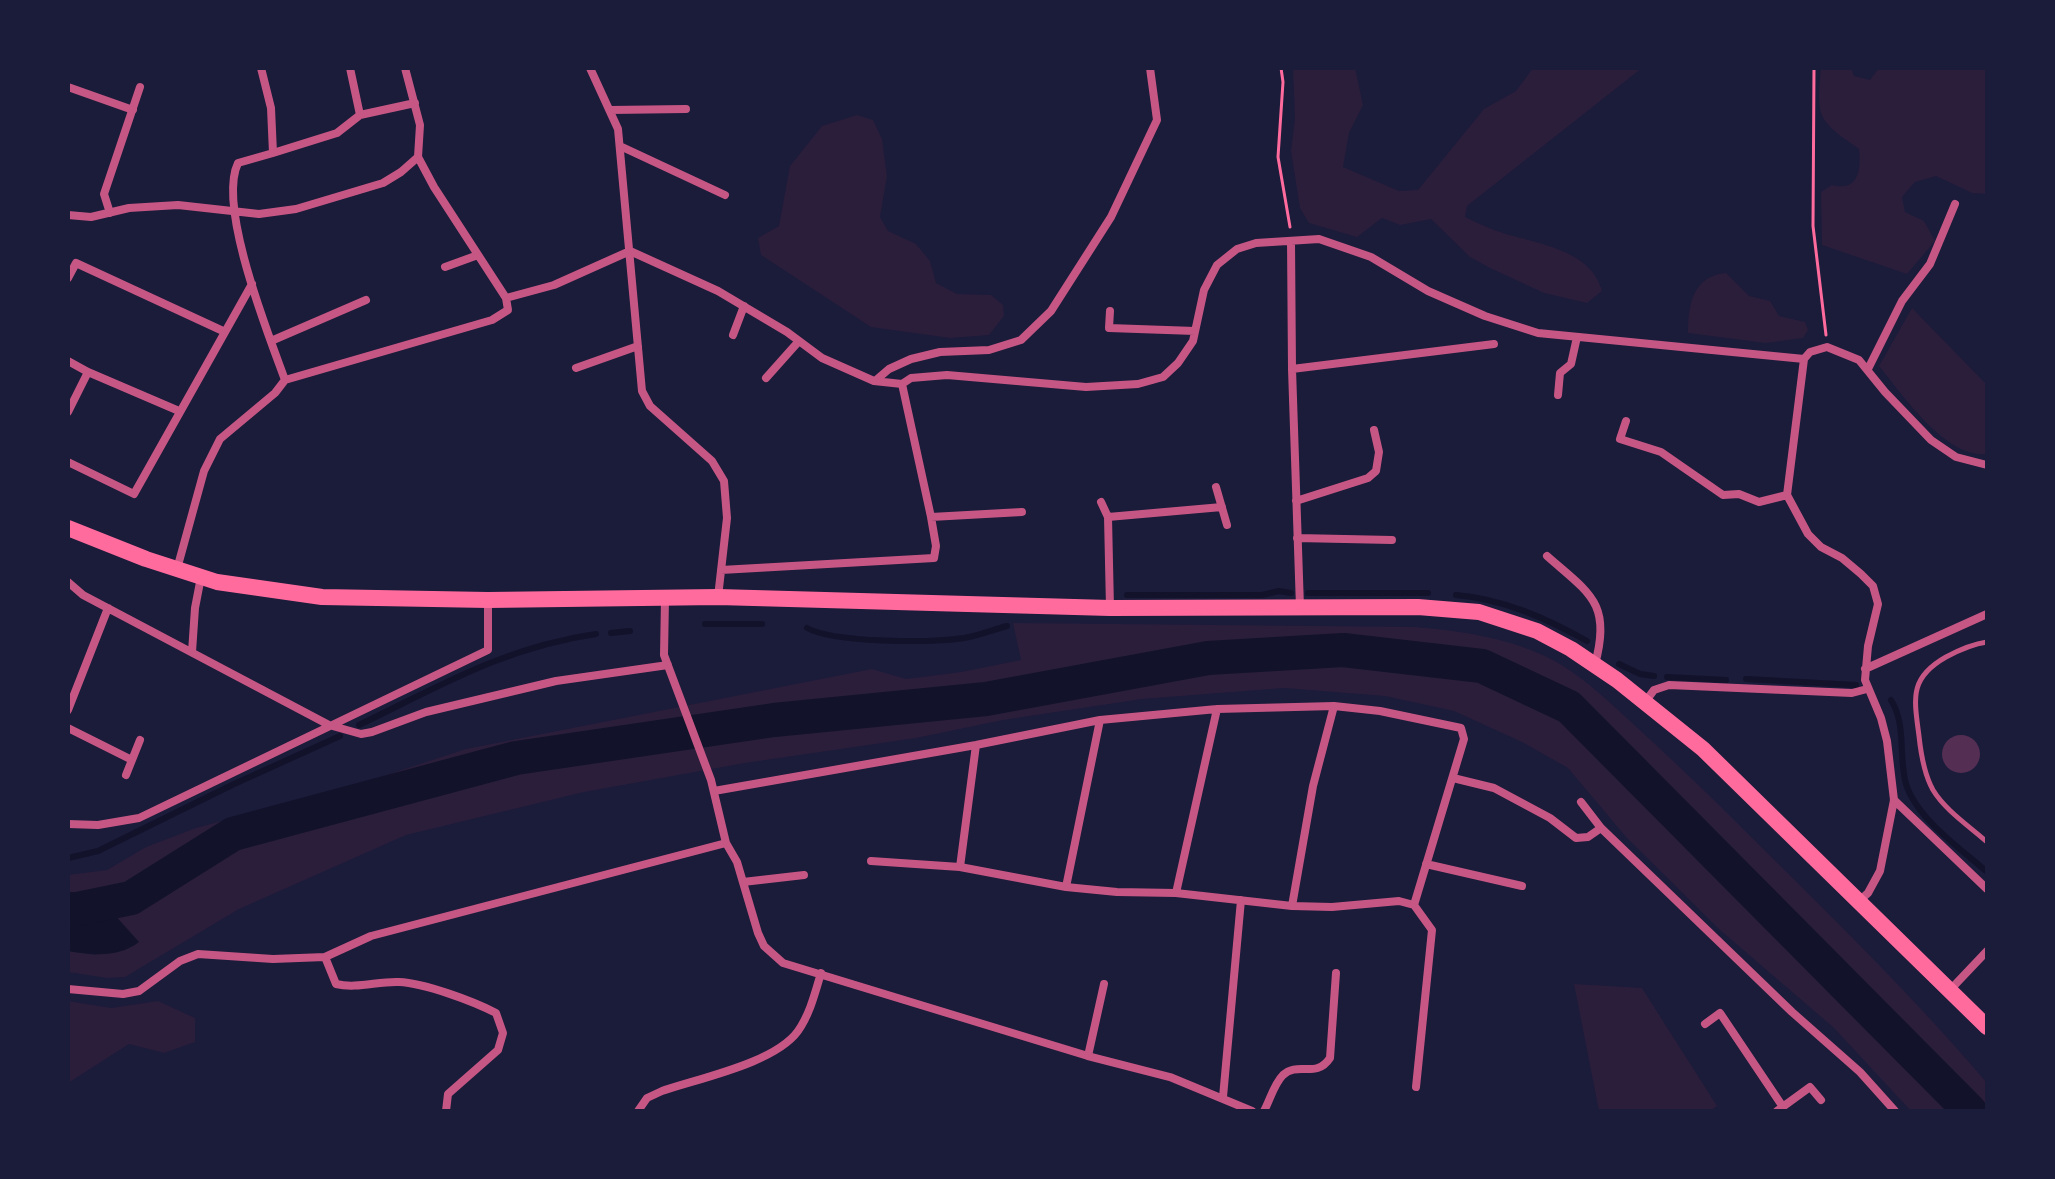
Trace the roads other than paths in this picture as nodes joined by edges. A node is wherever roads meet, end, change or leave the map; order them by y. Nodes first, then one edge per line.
1 (261, 68) edge
2 (350, 68) edge
3 (405, 68) edge
4 (590, 68) edge
5 (1150, 68) edge
6 (68, 87) edge
7 (140, 87) dead end
8 (415, 103) junction
9 (686, 109) dead end
10 (133, 110) junction
11 (610, 110) junction
12 (360, 115) junction
13 (620, 146) junction
14 (273, 153) junction
15 (418, 157) junction
16 (725, 195) dead end
17 (1955, 204) dead end
18 (235, 212) junction
19 (110, 213) junction
20 (68, 215) edge
21 (1291, 241) junction
22 (630, 251) junction
23 (478, 255) junction
24 (445, 267) dead end
25 (68, 278) edge
26 (252, 284) junction
27 (506, 298) junction
28 (366, 300) dead end
29 (744, 306) junction
30 (1110, 311) dead end
31 (223, 331) junction
32 (1195, 331) junction
33 (733, 335) dead end
34 (1577, 337) junction
35 (271, 341) junction
36 (799, 341) junction
37 (1494, 344) dead end
38 (638, 346) junction
39 (1804, 359) junction
40 (68, 361) edge
41 (576, 368) dead end
42 (1292, 369) junction
43 (1868, 369) junction
44 (88, 372) junction
45 (766, 378) dead end
46 (285, 380) junction
47 (874, 381) junction
48 (902, 384) junction
49 (1558, 395) dead end
50 (179, 411) junction
51 (68, 412) edge
52 (1626, 421) dead end
53 (1374, 430) dead end
54 (68, 462) edge
55 (1987, 465) edge
56 (1216, 487) dead end
57 (1787, 495) junction
58 (1296, 501) junction
59 (1101, 502) dead end
60 (1222, 507) junction
61 (1022, 512) dead end
62 (931, 517) junction
63 (1108, 517) junction
64 (1227, 525) dead end
65 (68, 528) edge
66 (1297, 538) junction
67 (1392, 540) dead end
68 (1547, 556) dead end
69 (177, 569) junction
70 (721, 570) junction
71 (201, 577) junction
72 (68, 582) edge
73 (718, 597) junction
74 (665, 599) junction
75 (488, 600) junction
76 (1300, 607) junction
77 (108, 608) junction
78 (1110, 608) junction
79 (1987, 614) edge
80 (1987, 642) edge
81 (192, 652) junction
82 (1595, 664) junction
83 (668, 665) junction
84 (1865, 669) junction
85 (1867, 689) junction
86 (1645, 702) junction
87 (1334, 706) junction
88 (1217, 709) junction
89 (68, 710) edge
90 (1100, 720) junction
91 (329, 725) junction
92 (68, 728) edge
93 (140, 740) dead end
94 (976, 745) junction
95 (132, 760) junction
96 (126, 775) dead end
97 (1453, 778) junction
98 (714, 791) junction
99 (1894, 800) junction
100 (1581, 802) dead end
101 (68, 824) edge
102 (1601, 828) junction
103 (1987, 842) edge
104 (726, 843) junction
105 (871, 861) dead end
106 (1426, 864) junction
107 (960, 867) junction
108 (804, 875) dead end
109 (743, 882) junction
110 (1522, 886) dead end
111 (1066, 887) junction
112 (1987, 889) edge
113 (1176, 893) junction
114 (1241, 900) junction
115 (1858, 902) junction
116 (1414, 905) junction
117 (1292, 906) junction
118 (1987, 951) edge
119 (325, 957) junction
120 (821, 973) junction
121 (1336, 973) dead end
122 (1104, 984) dead end
123 (68, 989) edge
124 (1950, 990) junction
125 (1705, 1024) dead end
126 (1987, 1027) edge
127 (1088, 1056) junction
128 (1416, 1087) dead end
129 (1223, 1097) junction
130 (1821, 1100) dead end
131 (1780, 1109) edge
132 (446, 1111) edge
133 (638, 1111) edge
134 (1252, 1111) edge
135 (1264, 1111) edge
136 (1895, 1111) edge

1 - 14 street
2 - 12 street
3 - 8 street
4 - 11 street
5 - 47 street
6 - 10 street
7 - 10 street
8 - 12 street
8 - 15 street
9 - 11 street
10 - 19 street
11 - 13 street
12 - 14 street
13 - 16 street
13 - 22 street
14 - 18 street
15 - 18 street
15 - 23 street
17 - 43 street
18 - 19 street
18 - 26 street
19 - 20 street
21 - 32 street
21 - 34 street
21 - 42 street
22 - 27 street
22 - 29 street
22 - 38 street
23 - 24 street
23 - 27 street
25 - 31 street
26 - 31 street
26 - 35 street
27 - 46 street
28 - 35 street
29 - 33 street
29 - 36 street
30 - 32 street
31 - 50 street
32 - 48 street
34 - 39 street
34 - 49 street
35 - 46 street
36 - 45 street
36 - 47 street
37 - 42 street
38 - 41 street
38 - 70 street
39 - 43 street
39 - 57 street
40 - 44 street
42 - 58 street
43 - 55 street
44 - 50 street
44 - 51 street
46 - 69 street
47 - 48 street
48 - 62 street
50 - 54 street
52 - 57 street
53 - 58 street
56 - 60 street
57 - 84 street
58 - 66 street
59 - 63 street
60 - 63 street
60 - 64 street
61 - 62 street
62 - 70 street
63 - 78 street
65 - 69 highway
66 - 67 street
66 - 76 street
68 - 82 street
69 - 71 highway
70 - 73 street
71 - 75 highway
71 - 81 street
72 - 77 street
73 - 74 highway
73 - 78 highway
74 - 75 highway
74 - 83 street
75 - 91 street
76 - 78 highway
76 - 82 highway
77 - 81 street
77 - 89 street
79 - 84 street
80 - 103 lane
81 - 91 street
82 - 86 highway
83 - 91 street
83 - 98 street
84 - 85 street
85 - 86 street
85 - 99 street
86 - 115 highway
87 - 88 street
87 - 97 street
87 - 117 street
88 - 90 street
88 - 113 street
90 - 94 street
90 - 111 street
91 - 101 street
92 - 95 street
93 - 95 street
94 - 98 street
94 - 107 street
95 - 96 street
97 - 102 street
97 - 106 street
98 - 104 street
99 - 112 street
99 - 115 street
100 - 102 street
102 - 136 street
104 - 109 street
104 - 119 street
105 - 107 street
106 - 110 street
106 - 116 street
107 - 111 street
108 - 109 street
109 - 120 street
111 - 113 street
113 - 114 street
114 - 117 street
114 - 129 street
115 - 124 highway
116 - 117 street
116 - 128 street
118 - 124 street
119 - 123 street
119 - 132 street
120 - 127 street
120 - 133 street
121 - 135 street
122 - 127 street
124 - 126 highway
125 - 131 street
127 - 129 street
129 - 134 street
130 - 131 street

